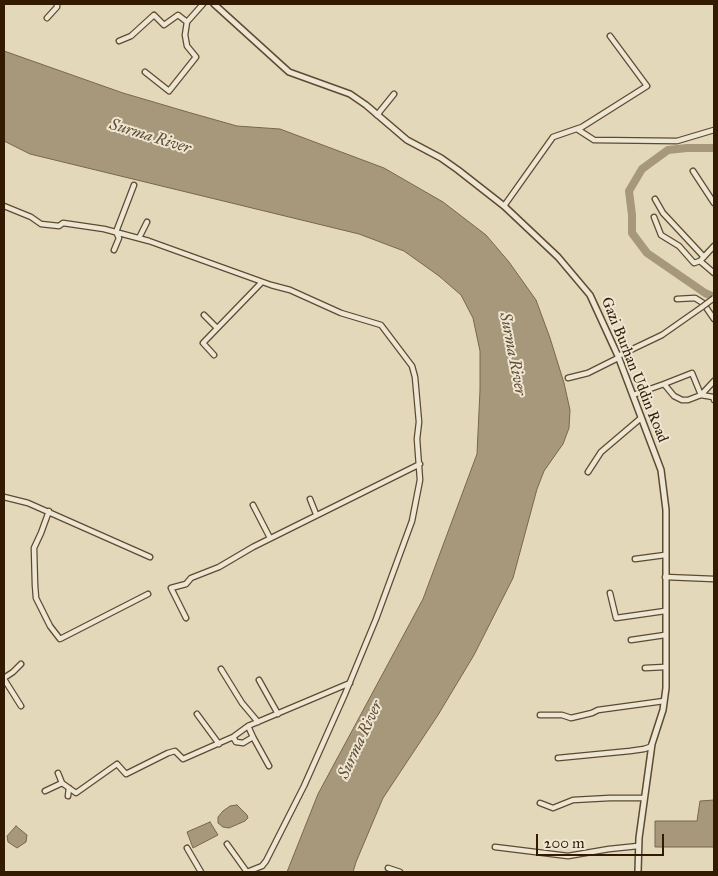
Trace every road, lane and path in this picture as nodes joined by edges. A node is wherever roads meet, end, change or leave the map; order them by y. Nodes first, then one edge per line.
1 (58, 4) edge
2 (203, 4) edge
3 (214, 4) edge
4 (47, 18) dead end
5 (187, 22) junction
6 (610, 36) dead end
7 (119, 42) dead end
8 (145, 72) dead end
9 (394, 94) dead end
10 (377, 115) junction
11 (577, 129) junction
12 (714, 130) edge
13 (693, 171) dead end
14 (134, 185) dead end
15 (655, 199) dead end
16 (714, 203) edge
17 (504, 206) junction
18 (5, 208) edge
19 (654, 217) dead end
20 (146, 222) dead end
21 (116, 232) junction
22 (139, 238) junction
23 (714, 246) edge
24 (114, 250) dead end
25 (704, 257) junction
26 (700, 261) junction
27 (714, 273) edge
28 (262, 282) junction
29 (714, 298) edge
30 (676, 299) dead end
31 (204, 315) dead end
32 (714, 319) edge
33 (217, 328) junction
34 (214, 355) dead end
35 (618, 357) junction
36 (568, 378) dead end
37 (714, 381) edge
38 (664, 384) junction
39 (633, 395) junction
40 (701, 395) junction
41 (714, 400) edge
42 (642, 418) junction
43 (420, 464) junction
44 (588, 472) dead end
45 (4, 496) edge
46 (310, 499) dead end
47 (252, 505) dead end
48 (49, 512) junction
49 (316, 514) junction
50 (270, 538) junction
51 (665, 556) junction
52 (150, 557) dead end
53 (635, 559) dead end
54 (665, 577) junction
55 (714, 579) edge
56 (610, 593) dead end
57 (148, 594) dead end
58 (665, 611) junction
59 (186, 618) dead end
60 (665, 635) junction
61 (631, 640) dead end
62 (21, 664) dead end
63 (666, 667) junction
64 (645, 668) dead end
65 (221, 669) dead end
66 (4, 679) edge
67 (259, 680) dead end
68 (350, 683) junction
69 (664, 701) junction
70 (21, 706) dead end
71 (197, 714) dead end
72 (278, 714) junction
73 (540, 715) dead end
74 (258, 722) junction
75 (248, 726) junction
76 (233, 737) junction
77 (253, 737) junction
78 (219, 744) junction
79 (652, 744) junction
80 (558, 758) dead end
81 (269, 766) dead end
82 (58, 773) dead end
83 (62, 783) junction
84 (69, 788) junction
85 (45, 791) dead end
86 (68, 796) dead end
87 (644, 798) junction
88 (540, 803) dead end
89 (228, 844) dead end
90 (638, 846) junction
91 (495, 847) dead end
92 (187, 848) dead end
93 (388, 868) dead end
94 (201, 872) edge
95 (247, 872) edge
96 (400, 872) edge
97 (638, 872) edge

1 - 4 street
2 - 5 street
3 - 10 street, Gazi Burhan Uddin Road
5 - 7 street
5 - 8 street
6 - 11 street
9 - 10 street
10 - 17 street, Gazi Burhan Uddin Road
11 - 12 street
11 - 17 street
13 - 16 street
14 - 21 street
15 - 25 street
17 - 35 street, Gazi Burhan Uddin Road
18 - 21 street
19 - 26 street
20 - 22 street
21 - 22 street
21 - 24 street
22 - 28 street
23 - 25 street
25 - 26 street
26 - 27 street
28 - 33 street
28 - 43 street
29 - 35 street, bridge
30 - 32 street
31 - 33 street
33 - 34 street
35 - 36 street
35 - 39 street, Gazi Burhan Uddin Road
37 - 40 street
38 - 39 street
38 - 40 street
38 - 40 street
39 - 42 street, Gazi Burhan Uddin Road
40 - 41 street
42 - 44 street
42 - 51 street, Gazi Burhan Uddin Road
43 - 49 street
43 - 68 street
45 - 48 street
46 - 49 street
47 - 50 street
48 - 52 street
48 - 57 street
49 - 50 street
50 - 59 street
51 - 53 street
51 - 54 street, Gazi Burhan Uddin Road
54 - 55 street
54 - 58 street, Gazi Burhan Uddin Road
56 - 58 street
58 - 60 street, Gazi Burhan Uddin Road
60 - 61 street
60 - 63 street, Gazi Burhan Uddin Road
62 - 66 street
63 - 64 street
63 - 69 street, Gazi Burhan Uddin Road
65 - 74 street
66 - 70 street
67 - 72 street
68 - 72 street
68 - 95 street
69 - 73 street
69 - 79 street, Gazi Burhan Uddin Road
71 - 78 street
72 - 74 street
74 - 75 street
75 - 76 street
75 - 77 street
76 - 77 street
76 - 78 street
77 - 81 street
78 - 84 street
79 - 80 street
79 - 87 street, Gazi Burhan Uddin Road
82 - 83 street
83 - 84 street
83 - 85 street
84 - 86 street
87 - 88 street
87 - 90 street, Gazi Burhan Uddin Road
89 - 95 street
90 - 91 street
90 - 97 street, Gazi Burhan Uddin Road
92 - 94 street
93 - 96 street

